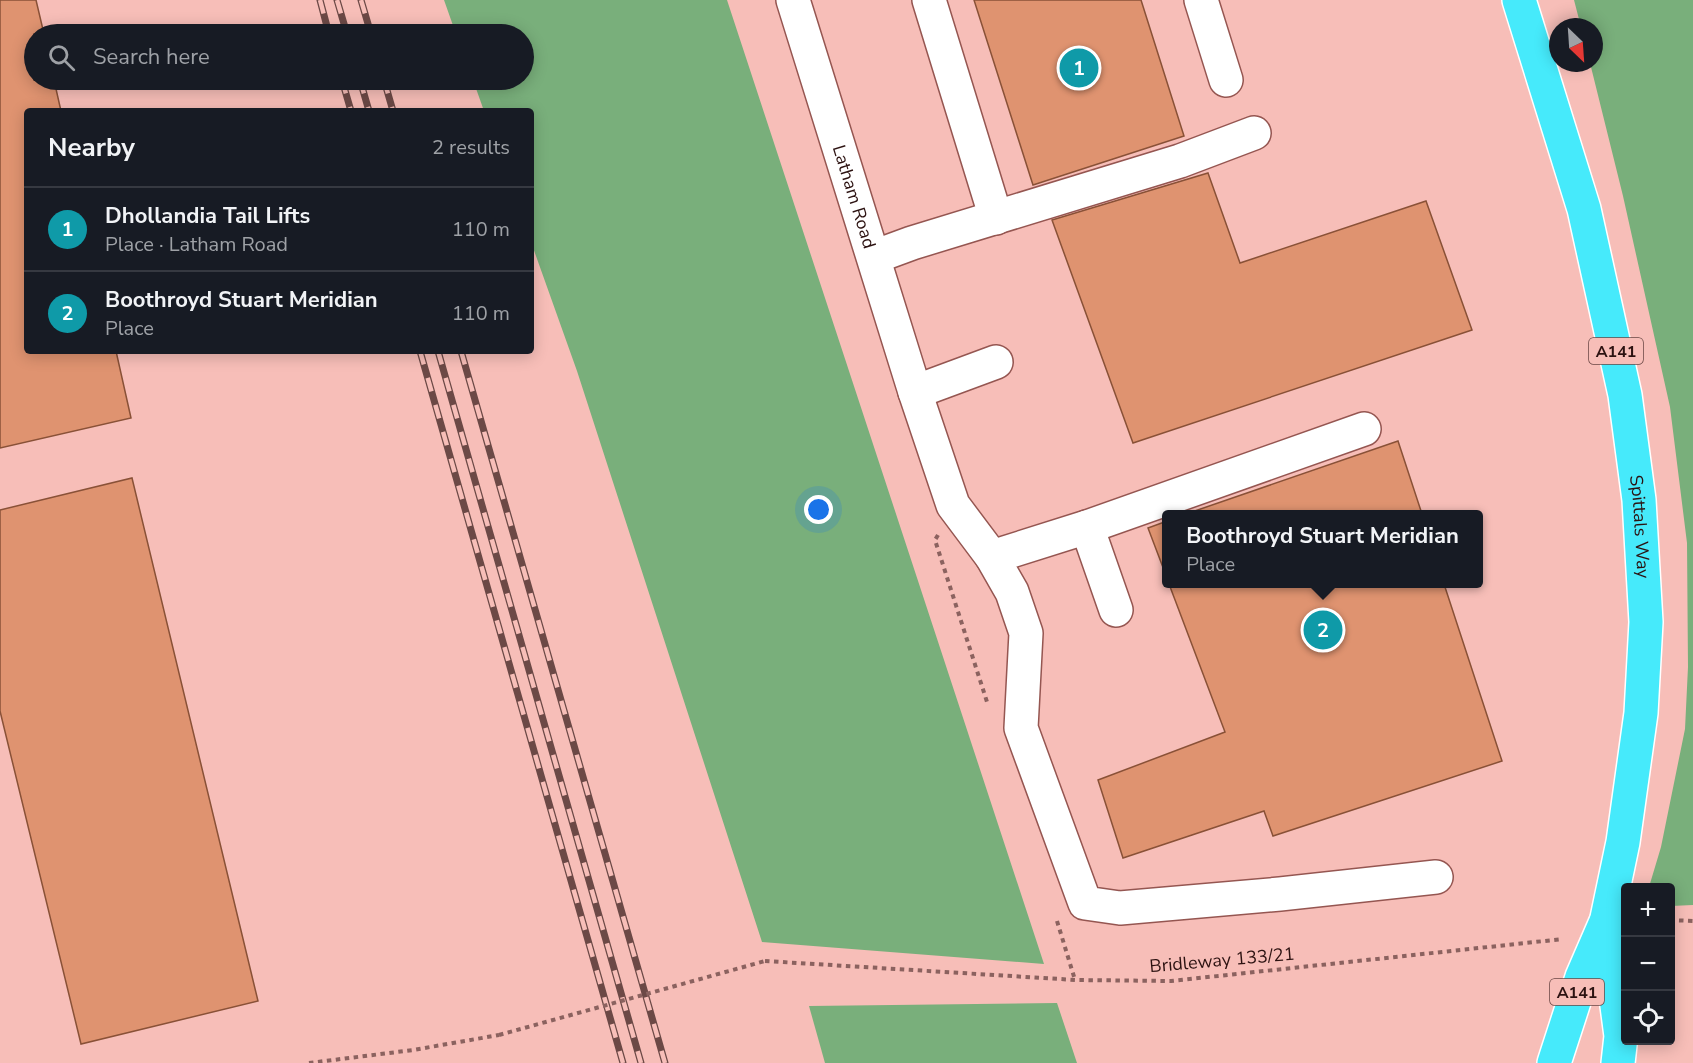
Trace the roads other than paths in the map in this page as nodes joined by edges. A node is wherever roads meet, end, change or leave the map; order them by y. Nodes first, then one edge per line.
1 (794, 0) edge
2 (929, 0) edge
3 (1201, 0) edge
4 (1519, 0) edge
5 (1226, 80) dead end
6 (1254, 133) dead end
7 (996, 218) junction
8 (874, 257) junction
9 (996, 362) dead end
10 (915, 392) junction
11 (1364, 429) dead end
12 (1087, 527) junction
13 (992, 557) junction
14 (1116, 610) dead end
15 (1436, 877) dead end
16 (1606, 923) junction
17 (1554, 1063) edge
18 (1618, 1063) edge

1 - 8 street, Latham Road
2 - 7 street
3 - 5 street
4 - 16 highway, Spittals Way / A141
6 - 7 street
7 - 8 street
8 - 10 street, Latham Road
9 - 10 street
10 - 13 street, Latham Road
11 - 12 street
12 - 13 street
12 - 14 street
13 - 15 street, Latham Road
16 - 17 highway, A141
16 - 18 highway, Spittals Way / A141

